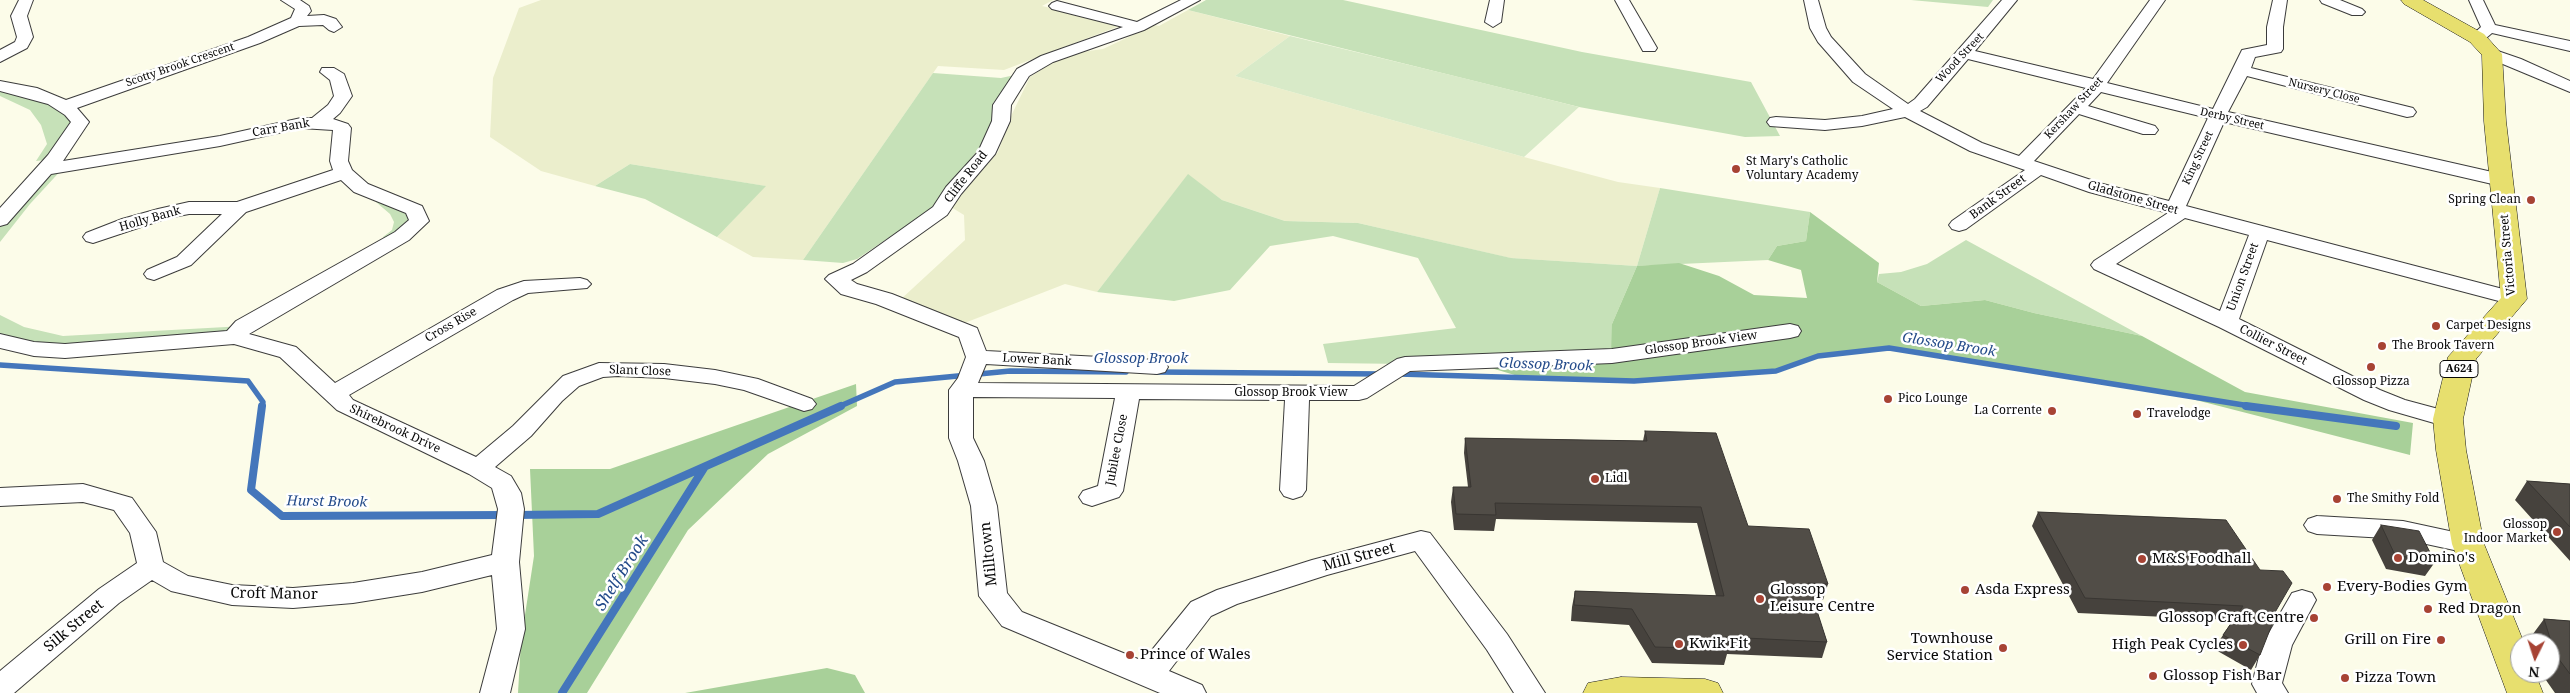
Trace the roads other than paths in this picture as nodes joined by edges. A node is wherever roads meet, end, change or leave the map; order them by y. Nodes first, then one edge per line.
1 (26, 0) edge
2 (288, 0) edge
3 (1193, 0) edge
4 (1497, 0) edge
5 (1622, 0) edge
6 (1811, 0) edge
7 (2010, 0) edge
8 (2158, 0) edge
9 (2280, 0) edge
10 (2327, 0) edge
11 (2410, 0) edge
12 (2476, 0) edge
13 (1057, 6) dead end
14 (2357, 12) dead end
15 (296, 21) junction
16 (1493, 22) dead end
17 (1139, 27) junction
18 (334, 28) dead end
19 (2486, 40) junction
20 (2570, 46) edge
21 (1650, 48) dead end
22 (1964, 53) junction
23 (0, 57) edge
24 (2241, 70) junction
25 (328, 72) dead end
26 (0, 86) edge
27 (2096, 86) junction
28 (2570, 87) edge
29 (63, 106) junction
30 (2074, 107) junction
31 (1907, 111) junction
32 (2407, 112) dead end
33 (2218, 116) junction
34 (318, 122) junction
35 (1776, 122) dead end
36 (2148, 130) dead end
37 (2030, 166) junction
38 (44, 170) junction
39 (344, 174) junction
40 (2501, 180) junction
41 (20, 196) junction
42 (0, 198) edge
43 (239, 208) junction
44 (2178, 210) junction
45 (0, 220) edge
46 (1959, 225) dead end
47 (2260, 232) junction
48 (93, 238) dead end
49 (2101, 265) joint
50 (154, 274) dead end
51 (580, 284) dead end
52 (2514, 299) junction
53 (2227, 322) junction
54 (1790, 330) dead end
55 (234, 337) junction
56 (0, 341) edge
57 (1157, 367) dead end
58 (970, 372) junction
59 (1128, 392) junction
60 (1297, 393) junction
61 (332, 396) junction
62 (804, 404) dead end
63 (2448, 419) junction
64 (478, 468) junction
65 (1293, 490) dead end
66 (1092, 497) dead end
67 (0, 498) edge
68 (2317, 525) dead end
69 (2468, 544) junction
70 (505, 562) junction
71 (150, 567) junction
72 (2302, 600) dead end
73 (1150, 675) junction
74 (0, 688) edge
75 (495, 693) edge
76 (1191, 693) edge
77 (1530, 693) edge
78 (1601, 693) edge
79 (1705, 693) edge
80 (2272, 693) edge
81 (2525, 693) edge

1 - 23 street
2 - 15 street
3 - 17 street, Cliffe Road
4 - 16 street
5 - 21 street
6 - 31 street, Gladstone Street
7 - 22 street, Wood Street
8 - 27 street, Kershaw Street
9 - 24 street, King Street
10 - 14 street
11 - 19 main road
12 - 19 street
13 - 17 street
15 - 18 street, Scotty Brook Crescent
15 - 29 street, Scotty Brook Crescent
17 - 58 street, Cliffe Road
19 - 20 street
19 - 28 street
19 - 40 main road, Victoria Street
22 - 27 street, Derby Street
22 - 31 street, Wood Street
24 - 32 street, Nursery Close
24 - 33 street, King Street
25 - 34 street
26 - 29 street
27 - 30 street, Kershaw Street
27 - 33 street, Derby Street
29 - 38 street
30 - 36 street
30 - 37 street, Kershaw Street
31 - 35 street
31 - 37 street, Gladstone Street
33 - 40 street, Derby Street
33 - 44 street, King Street
34 - 38 street, Carr Bank
34 - 39 street, Carr Bank
37 - 44 street, Gladstone Street
37 - 46 street, Bank Street
38 - 41 street
39 - 43 street, Holly Bank
39 - 55 street
40 - 52 main road, Victoria Street
41 - 42 street
41 - 45 street
43 - 48 street, Holly Bank
43 - 50 street, Holly Bank
44 - 47 street, Gladstone Street
44 - 49 street, King Street
47 - 52 street, Gladstone Street
47 - 53 street, Union Street
49 - 53 street, Collier Street
51 - 61 street, Cross Rise
52 - 63 main road, Victoria Street / A624
53 - 63 street, Collier Street
54 - 60 street, Glossop Brook View
55 - 56 street, Shirebrook Drive
55 - 61 street, Shirebrook Drive
57 - 58 street, Lower Bank
58 - 59 street, Glossop Brook View
58 - 73 street, Milltown
59 - 60 street, Glossop Brook View
59 - 66 street, Jubilee Close
60 - 65 street
61 - 64 street, Shirebrook Drive
62 - 64 street, Slant Close
63 - 69 main road, Victoria Street / A624
64 - 70 street, Shirebrook Drive
67 - 71 street
68 - 69 street
69 - 81 main road, Victoria Street / A624
70 - 71 street, Croft Manor
70 - 75 street, Shirebrook Drive
71 - 74 street, Silk Street
72 - 80 street
73 - 76 street, Milltown
73 - 77 street, Mill Street
78 - 79 main road

